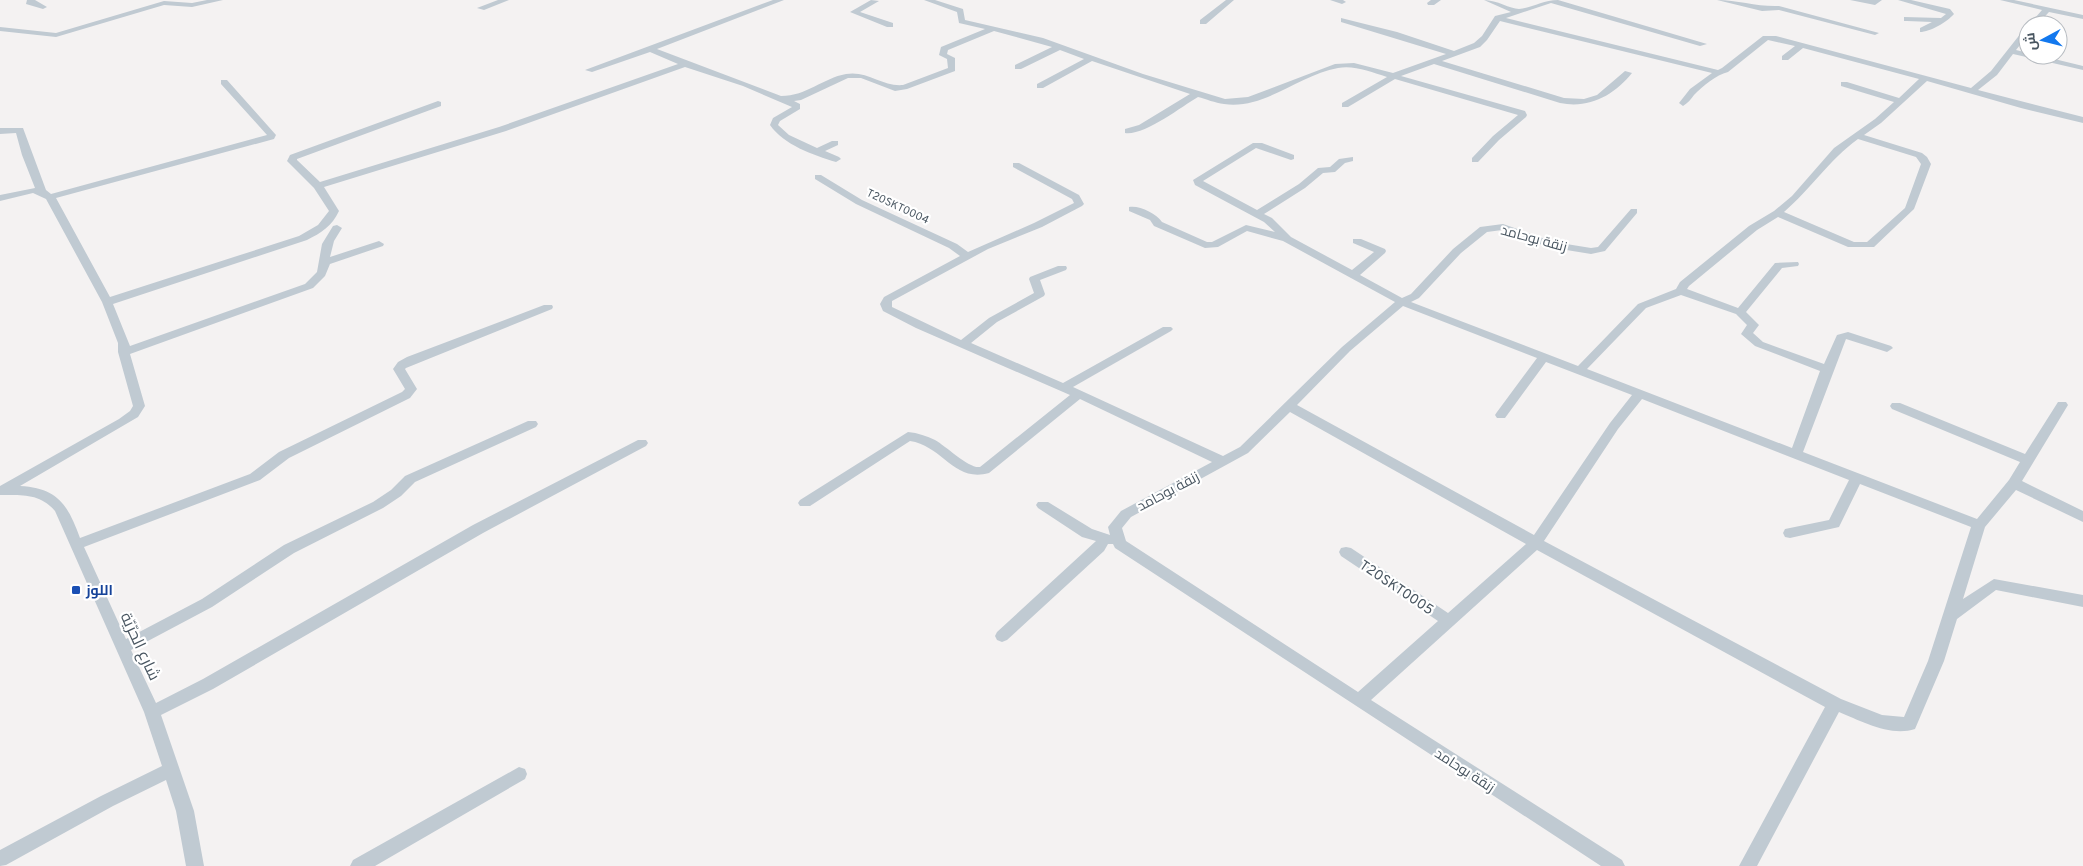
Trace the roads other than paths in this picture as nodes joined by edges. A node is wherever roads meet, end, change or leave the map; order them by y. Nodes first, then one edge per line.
1 (31, 0) edge
2 (219, 0) edge
3 (505, 0) edge
4 (780, 0) edge
5 (874, 0) edge
6 (928, 0) edge
7 (1230, 0) edge
8 (1488, 0) edge
9 (1496, 0) edge
10 (1552, 0) edge
11 (1721, 0) edge
12 (1854, 0) edge
13 (1878, 0) edge
14 (1902, 0) edge
15 (2004, 0) edge
16 (162, 1) edge
17 (43, 7) dead end
18 (481, 8) dead end
19 (1518, 10) junction
20 (2046, 10) junction
21 (2042, 15) edge
22 (2083, 17) edge
23 (1498, 18) junction
24 (1907, 18) dead end
25 (1344, 20) dead end
26 (1942, 21) junction
27 (1203, 22) dead end
28 (890, 26) dead end
29 (0, 28) edge
30 (992, 29) junction
31 (1922, 30) dead end
32 (1875, 33) dead end
33 (2018, 42) edge
34 (1703, 44) dead end
35 (1801, 45) junction
36 (1059, 47) junction
37 (650, 49) junction
38 (2011, 51) junction
39 (1454, 54) junction
40 (1785, 58) dead end
41 (1090, 59) junction
42 (1434, 61) junction
43 (685, 64) junction
44 (1018, 67) dead end
45 (2083, 68) edge
46 (589, 70) dead end
47 (1718, 72) junction
48 (1628, 73) dead end
49 (1396, 76) junction
50 (1925, 78) junction
51 (224, 82) dead end
52 (1844, 84) dead end
53 (1040, 86) dead end
54 (1972, 91) junction
55 (1196, 94) junction
56 (780, 99) junction
57 (1901, 101) junction
58 (1682, 103) dead end
59 (438, 104) dead end
60 (1345, 105) dead end
61 (2083, 120) edge
62 (0, 131) edge
63 (1128, 131) dead end
64 (1858, 136) junction
65 (835, 143) dead end
66 (820, 152) junction
67 (1291, 157) dead end
68 (836, 159) dead end
69 (1350, 159) dead end
70 (1475, 160) dead end
71 (1016, 165) dead end
72 (818, 178) dead end
73 (318, 186) junction
74 (46, 194) junction
75 (0, 198) edge
76 (1132, 209) dead end
77 (1634, 211) dead end
78 (1778, 213) junction
79 (1257, 214) junction
80 (337, 228) dead end
81 (1287, 239) junction
82 (1357, 241) dead end
83 (379, 244) dead end
84 (967, 256) junction
85 (325, 262) junction
86 (1794, 264) dead end
87 (1062, 268) dead end
88 (1353, 275) junction
89 (1681, 291) junction
90 (107, 302) junction
91 (1402, 302) junction
92 (548, 307) dead end
93 (1740, 312) junction
94 (1166, 329) dead end
95 (963, 344) junction
96 (1887, 348) dead end
97 (124, 352) junction
98 (1544, 357) junction
99 (1827, 369) junction
100 (1580, 370) junction
101 (1064, 387) junction
102 (1079, 394) junction
103 (1640, 394) junction
104 (2062, 405) dead end
105 (1289, 406) junction
106 (1896, 406) dead end
107 (1501, 415) dead end
108 (532, 424) dead end
109 (642, 443) dead end
110 (1796, 454) junction
111 (2028, 460) junction
112 (1224, 462) junction
113 (1858, 477) junction
114 (2014, 484) junction
115 (0, 491) edge
116 (805, 503) dead end
117 (1043, 505) dead end
118 (2083, 517) edge
119 (1979, 525) junction
120 (1115, 527) junction
121 (1088, 533) junction
122 (1790, 533) dead end
123 (1105, 538) junction
124 (1536, 543) junction
125 (1120, 544) junction
126 (76, 545) junction
127 (1346, 552) dead end
128 (2083, 601) edge
129 (1951, 615) junction
130 (1449, 621) junction
131 (1002, 636) dead end
132 (122, 648) junction
133 (1359, 702) junction
134 (1835, 704) junction
135 (152, 712) junction
136 (172, 769) junction
137 (519, 774) dead end
138 (0, 859) edge
139 (195, 866) edge
140 (359, 866) edge
141 (1616, 866) edge
142 (1748, 866) edge

1 - 17 street
2 - 16 street
3 - 18 street
4 - 37 street
5 - 28 street
6 - 30 street
7 - 27 street
8 - 19 street
9 - 19 street
10 - 19 street
10 - 34 street
11 - 32 street
12 - 13 street
14 - 26 street
15 - 20 street
16 - 29 street
19 - 23 street
20 - 21 street
20 - 22 street
23 - 39 street
23 - 47 street
24 - 26 street
25 - 39 street
26 - 31 street
30 - 36 street
30 - 56 street
33 - 38 street
35 - 40 street
35 - 47 street
35 - 50 street
36 - 41 street
36 - 44 street
37 - 43 street
37 - 46 street
38 - 45 street
38 - 54 street
39 - 42 street
41 - 53 street
41 - 55 street
42 - 48 street
42 - 49 street
43 - 56 street
43 - 73 street
47 - 58 street
49 - 55 street
49 - 60 street
49 - 70 street
50 - 54 street
50 - 57 street
51 - 74 street
52 - 57 street
54 - 61 street
55 - 63 street
56 - 66 street
57 - 64 street
59 - 73 street
62 - 74 street
64 - 78 street
64 - 78 street
65 - 66 street
66 - 68 street
67 - 79 street
69 - 79 street
71 - 84 street
72 - 84 street, T20SKT0004
73 - 90 street
74 - 75 street
74 - 90 street
76 - 81 street
77 - 91 street, زنقة بوحامد
78 - 89 street
79 - 81 street
80 - 85 street
81 - 88 street
82 - 88 street
83 - 85 street
84 - 95 street
85 - 97 street
86 - 93 street
87 - 95 street
88 - 91 street
89 - 93 street
89 - 100 street
90 - 97 street
91 - 98 street
91 - 105 street, زنقة بوحامد
92 - 126 street
93 - 99 street
94 - 101 street
95 - 101 street
96 - 99 street
97 - 115 street
98 - 100 street
98 - 107 street
99 - 110 street
100 - 103 street
101 - 102 street
102 - 112 street
102 - 116 street
103 - 110 street
103 - 124 street
104 - 111 street
105 - 112 street, زنقة بوحامد
105 - 124 street
106 - 111 street
108 - 132 street
109 - 135 street
110 - 113 street
111 - 114 street
112 - 120 street, زنقة بوحامد
113 - 119 street
113 - 122 street
114 - 118 street
114 - 119 street
115 - 126 street, شارع الحرّيّة
117 - 121 street, زنقة بوحامد
119 - 129 street
120 - 121 street
120 - 125 street
121 - 123 street, زنقة بوحامد
123 - 125 street, زنقة بوحامد
123 - 131 street
124 - 130 street
124 - 134 street
125 - 133 street, زنقة بوحامد
126 - 132 street, شارع الحرّيّة
127 - 130 street, T20SKT0005
128 - 129 street
129 - 134 street
130 - 133 street
132 - 135 street, شارع الحرّيّة
133 - 141 street, زنقة بوحامد
134 - 142 street
135 - 136 street, شارع الحرّيّة
136 - 138 street
136 - 139 street, شارع الحرّيّة
137 - 140 street

